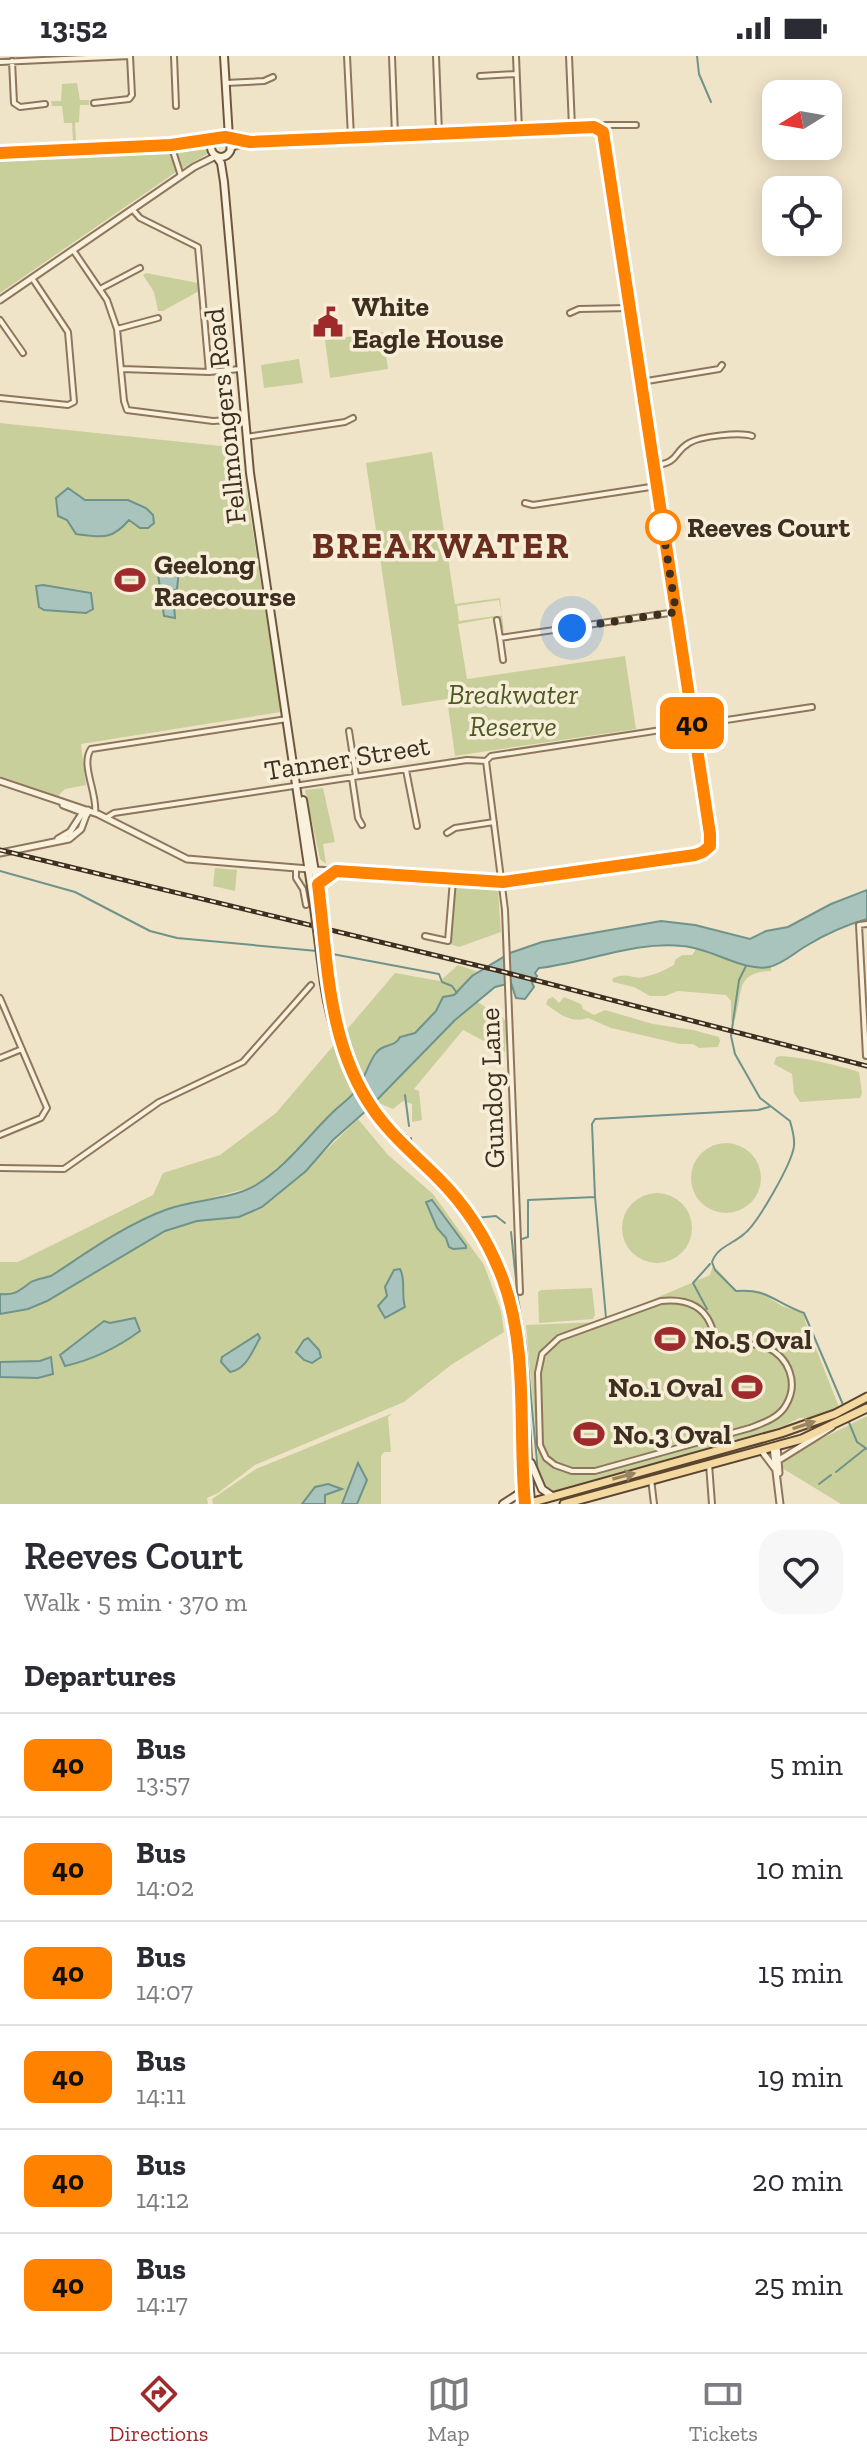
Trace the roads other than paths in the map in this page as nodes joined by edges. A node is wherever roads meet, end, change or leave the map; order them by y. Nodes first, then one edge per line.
1 (130, 56) edge
2 (174, 56) edge
3 (224, 56) edge
4 (347, 56) edge
5 (392, 56) edge
6 (436, 56) edge
7 (516, 56) edge
8 (569, 56) edge
9 (12, 61) junction
10 (0, 62) edge
11 (516, 74) junction
12 (480, 76) dead end
13 (274, 77) dead end
14 (226, 83) junction
15 (94, 103) dead end
16 (45, 104) dead end
17 (176, 106) dead end
18 (227, 123) junction
19 (636, 125) dead end
20 (572, 127) junction
21 (600, 128) junction
22 (519, 130) junction
23 (439, 133) junction
24 (395, 135) junction
25 (351, 137) junction
26 (218, 139) junction
27 (230, 139) junction
28 (250, 142) junction
29 (171, 145) junction
30 (230, 149) junction
31 (0, 152) edge
32 (213, 153) junction
33 (181, 176) junction
34 (224, 182) junction
35 (133, 209) junction
36 (73, 250) junction
37 (140, 268) dead end
38 (32, 278) junction
39 (100, 289) junction
40 (0, 300) edge
41 (629, 308) junction
42 (570, 313) dead end
43 (158, 318) dead end
44 (0, 320) edge
45 (117, 329) junction
46 (23, 353) dead end
47 (722, 365) dead end
48 (122, 369) junction
49 (240, 369) junction
50 (209, 372) junction
51 (641, 382) junction
52 (0, 398) edge
53 (353, 418) dead end
54 (245, 419) junction
55 (752, 436) dead end
56 (246, 437) junction
57 (653, 466) junction
58 (657, 486) junction
59 (525, 503) dead end
60 (676, 612) junction
61 (497, 620) dead end
62 (500, 638) junction
63 (503, 660) dead end
64 (812, 707) dead end
65 (287, 719) junction
66 (693, 726) junction
67 (349, 731) dead end
68 (486, 761) junction
69 (406, 769) junction
70 (354, 777) junction
71 (0, 781) edge
72 (297, 786) junction
73 (63, 803) junction
74 (71, 809) junction
75 (89, 813) junction
76 (107, 820) junction
77 (494, 822) junction
78 (362, 825) dead end
79 (417, 826) dead end
80 (70, 832) junction
81 (447, 833) dead end
82 (50, 843) junction
83 (0, 853) edge
84 (296, 869) junction
85 (312, 870) junction
86 (336, 871) junction
87 (453, 880) junction
88 (503, 882) junction
89 (318, 884) junction
90 (316, 898) junction
91 (306, 905) dead end
92 (867, 924) edge
93 (425, 936) dead end
94 (311, 985) dead end
95 (0, 998) edge
96 (22, 1049) junction
97 (866, 1056) edge
98 (0, 1058) edge
99 (0, 1135) edge
100 (0, 1168) edge
101 (520, 1292) dead end
102 (519, 1347) junction
103 (790, 1395) joint
104 (867, 1397) edge
105 (867, 1408) edge
106 (836, 1425) junction
107 (772, 1435) junction
108 (775, 1446) junction
109 (761, 1450) junction
110 (528, 1456) junction
111 (709, 1464) junction
112 (777, 1467) junction
113 (651, 1479) junction
114 (779, 1482) junction
115 (524, 1491) junction
116 (553, 1496) junction
117 (503, 1504) edge
118 (528, 1504) edge
119 (564, 1504) edge
120 (654, 1504) edge
121 (712, 1504) edge
122 (780, 1504) edge

1 - 9 street
1 - 15 street
2 - 17 street
3 - 14 main road, Fellmongers Road
4 - 25 street
5 - 24 street
6 - 23 street
7 - 11 street
8 - 20 street
9 - 10 street
9 - 16 street
11 - 12 street
11 - 22 street
13 - 14 street
14 - 18 main road, Fellmongers Road
18 - 26 main road
18 - 27 main road, Fellmongers Road
19 - 21 street
20 - 21 street
20 - 22 street
21 - 41 street
22 - 23 street
23 - 24 street
24 - 25 street
25 - 28 street
26 - 27 main road
26 - 29 main road
26 - 32 main road
27 - 28 street
27 - 30 main road, Fellmongers Road
28 - 30 street
29 - 31 main road
29 - 32 main road
29 - 33 street
30 - 32 main road
30 - 34 main road, Fellmongers Road
32 - 33 street
32 - 34 main road, Fellmongers Road
33 - 35 street
34 - 49 main road, Fellmongers Road
35 - 36 street
35 - 50 street
36 - 38 street
36 - 39 street
37 - 39 street
38 - 40 street
38 - 52 street
39 - 45 street
41 - 42 street
41 - 51 street
43 - 45 street
44 - 46 street
45 - 48 street
47 - 51 street
48 - 50 street
48 - 54 street
49 - 50 street
49 - 54 main road, Fellmongers Road
51 - 57 street
53 - 56 street
54 - 56 main road, Fellmongers Road
55 - 57 street
56 - 65 main road, Fellmongers Road
57 - 58 street
58 - 59 street
58 - 60 street
60 - 62 street
60 - 66 street
61 - 62 street
62 - 63 street
64 - 66 street, Tanner Street
65 - 72 main road, Fellmongers Road
65 - 75 street
66 - 68 street, Tanner Street
66 - 88 street
67 - 70 street
68 - 69 street, Tanner Street
68 - 77 street, Gundog Lane
69 - 70 street, Tanner Street
69 - 79 street
70 - 72 street, Tanner Street
70 - 78 street
71 - 73 street
72 - 76 street, Tanner Street
72 - 85 main road, Fellmongers Road
73 - 74 street
73 - 75 street
74 - 75 street
74 - 80 street
75 - 76 street
75 - 80 street
75 - 82 street
76 - 84 street
77 - 81 street
77 - 88 street, Gundog Lane
80 - 82 street
82 - 83 street
84 - 85 street
84 - 91 street
85 - 86 street
85 - 89 main road
85 - 90 main road
86 - 87 street
86 - 89 street
87 - 88 street
87 - 93 street
88 - 101 street, Gundog Lane
89 - 90 main road
90 - 102 main road, bridge
92 - 97 street
94 - 100 street
95 - 96 street
96 - 98 street
96 - 99 street
102 - 110 main road
102 - 115 main road
103 - 103 street
107 -> 104 main road
105 - 106 main road
106 - 108 main road
106 - 112 street
107 - 108 main road
116 -> 107 main road
108 - 109 main road
108 - 112 street
109 - 111 main road
109 - 112 street
110 - 116 main road
110 - 118 main road
111 - 113 main road
111 - 121 street
112 - 114 street
112 - 114 street
113 - 119 main road
113 - 120 street
114 - 122 street
115 - 117 main road
115 - 118 main road
116 - 118 main road

